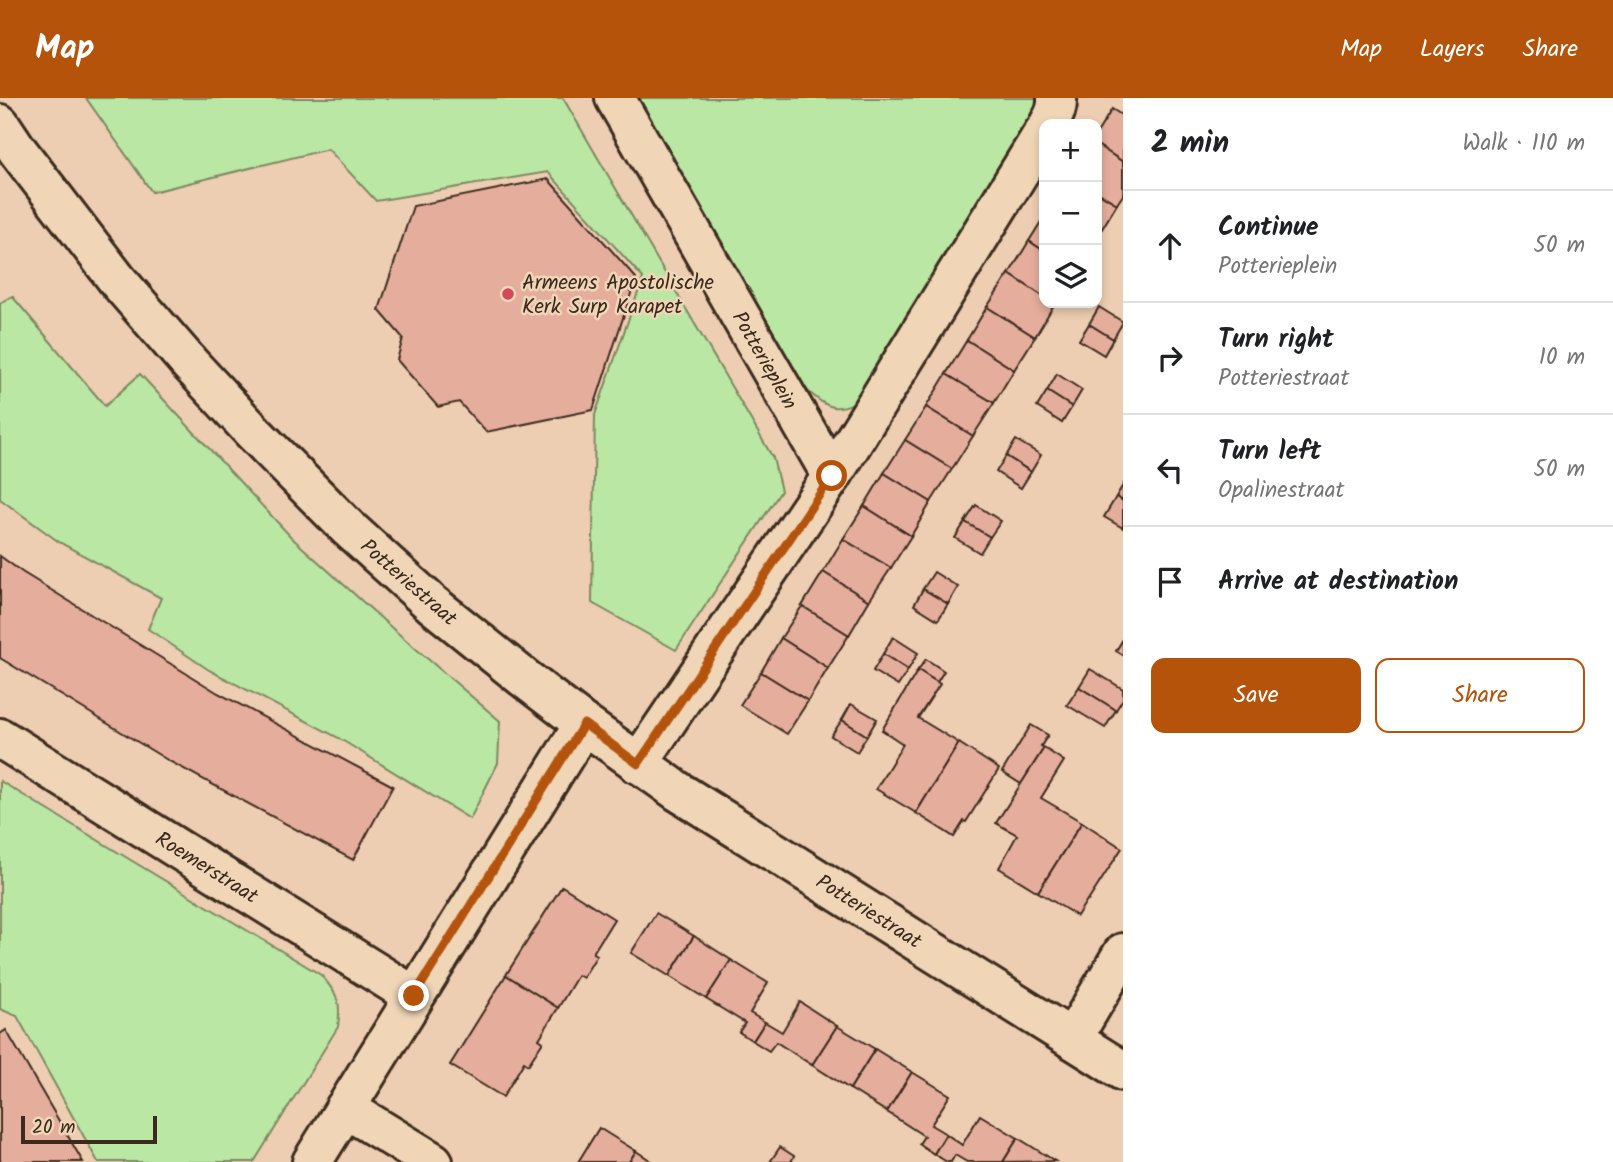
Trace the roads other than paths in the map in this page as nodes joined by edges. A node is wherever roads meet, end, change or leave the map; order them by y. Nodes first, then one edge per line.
1 (615, 98) edge
2 (1057, 98) edge
3 (1053, 119) edge
4 (0, 124) edge
5 (1039, 140) edge
6 (832, 476) junction
7 (584, 724) junction
8 (0, 738) edge
9 (638, 764) junction
10 (1123, 953) edge
11 (414, 996) junction
12 (1072, 1040) junction
13 (1123, 1071) edge
14 (345, 1108) junction
15 (312, 1162) edge
16 (433, 1162) edge

1 - 6 street, Potterieplein
2 - 3 street
4 - 7 street, Potteriestraat
5 - 6 street
6 - 9 street
7 - 9 street, Potteriestraat
7 - 11 street
8 - 11 street, Roemerstraat
9 - 12 street, Potteriestraat
10 - 12 street
11 - 14 street
12 - 13 street, Potteriestraat
14 - 15 street
14 - 16 street

